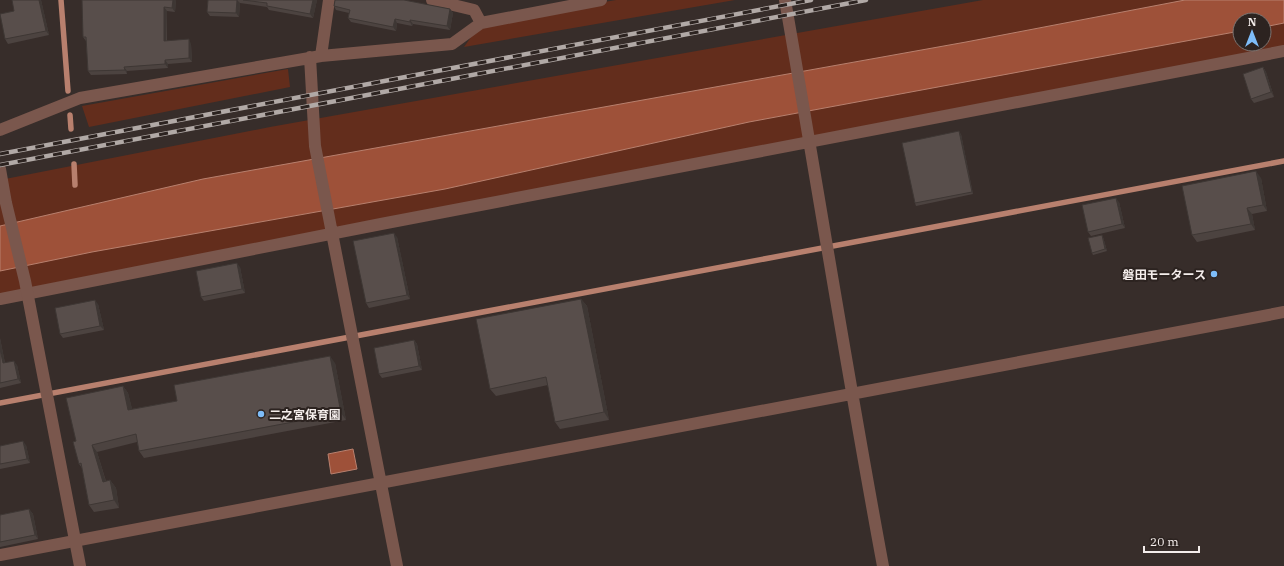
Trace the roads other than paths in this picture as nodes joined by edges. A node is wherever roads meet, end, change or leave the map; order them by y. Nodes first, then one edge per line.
1 (328, 0) edge
2 (432, 0) edge
3 (601, 0) edge
4 (785, 0) edge
5 (475, 5) edge
6 (481, 23) junction
7 (1284, 51) edge
8 (316, 56) junction
9 (0, 130) edge
10 (809, 137) junction
11 (0, 169) edge
12 (331, 229) junction
13 (26, 287) junction
14 (0, 299) edge
15 (1284, 312) edge
16 (851, 394) junction
17 (382, 484) junction
18 (76, 541) junction
19 (0, 555) edge
20 (80, 566) edge
21 (397, 566) edge
22 (883, 566) edge

1 - 8 street
2 - 5 street
3 - 6 street
4 - 10 street
5 - 6 street
6 - 8 street
7 - 10 street
8 - 9 street
8 - 12 street
10 - 12 street
10 - 16 street
11 - 13 street
12 - 13 street
12 - 17 street
13 - 14 street
13 - 18 street
15 - 16 street
16 - 17 street
16 - 22 street
17 - 18 street
17 - 21 street
18 - 19 street
18 - 20 street

